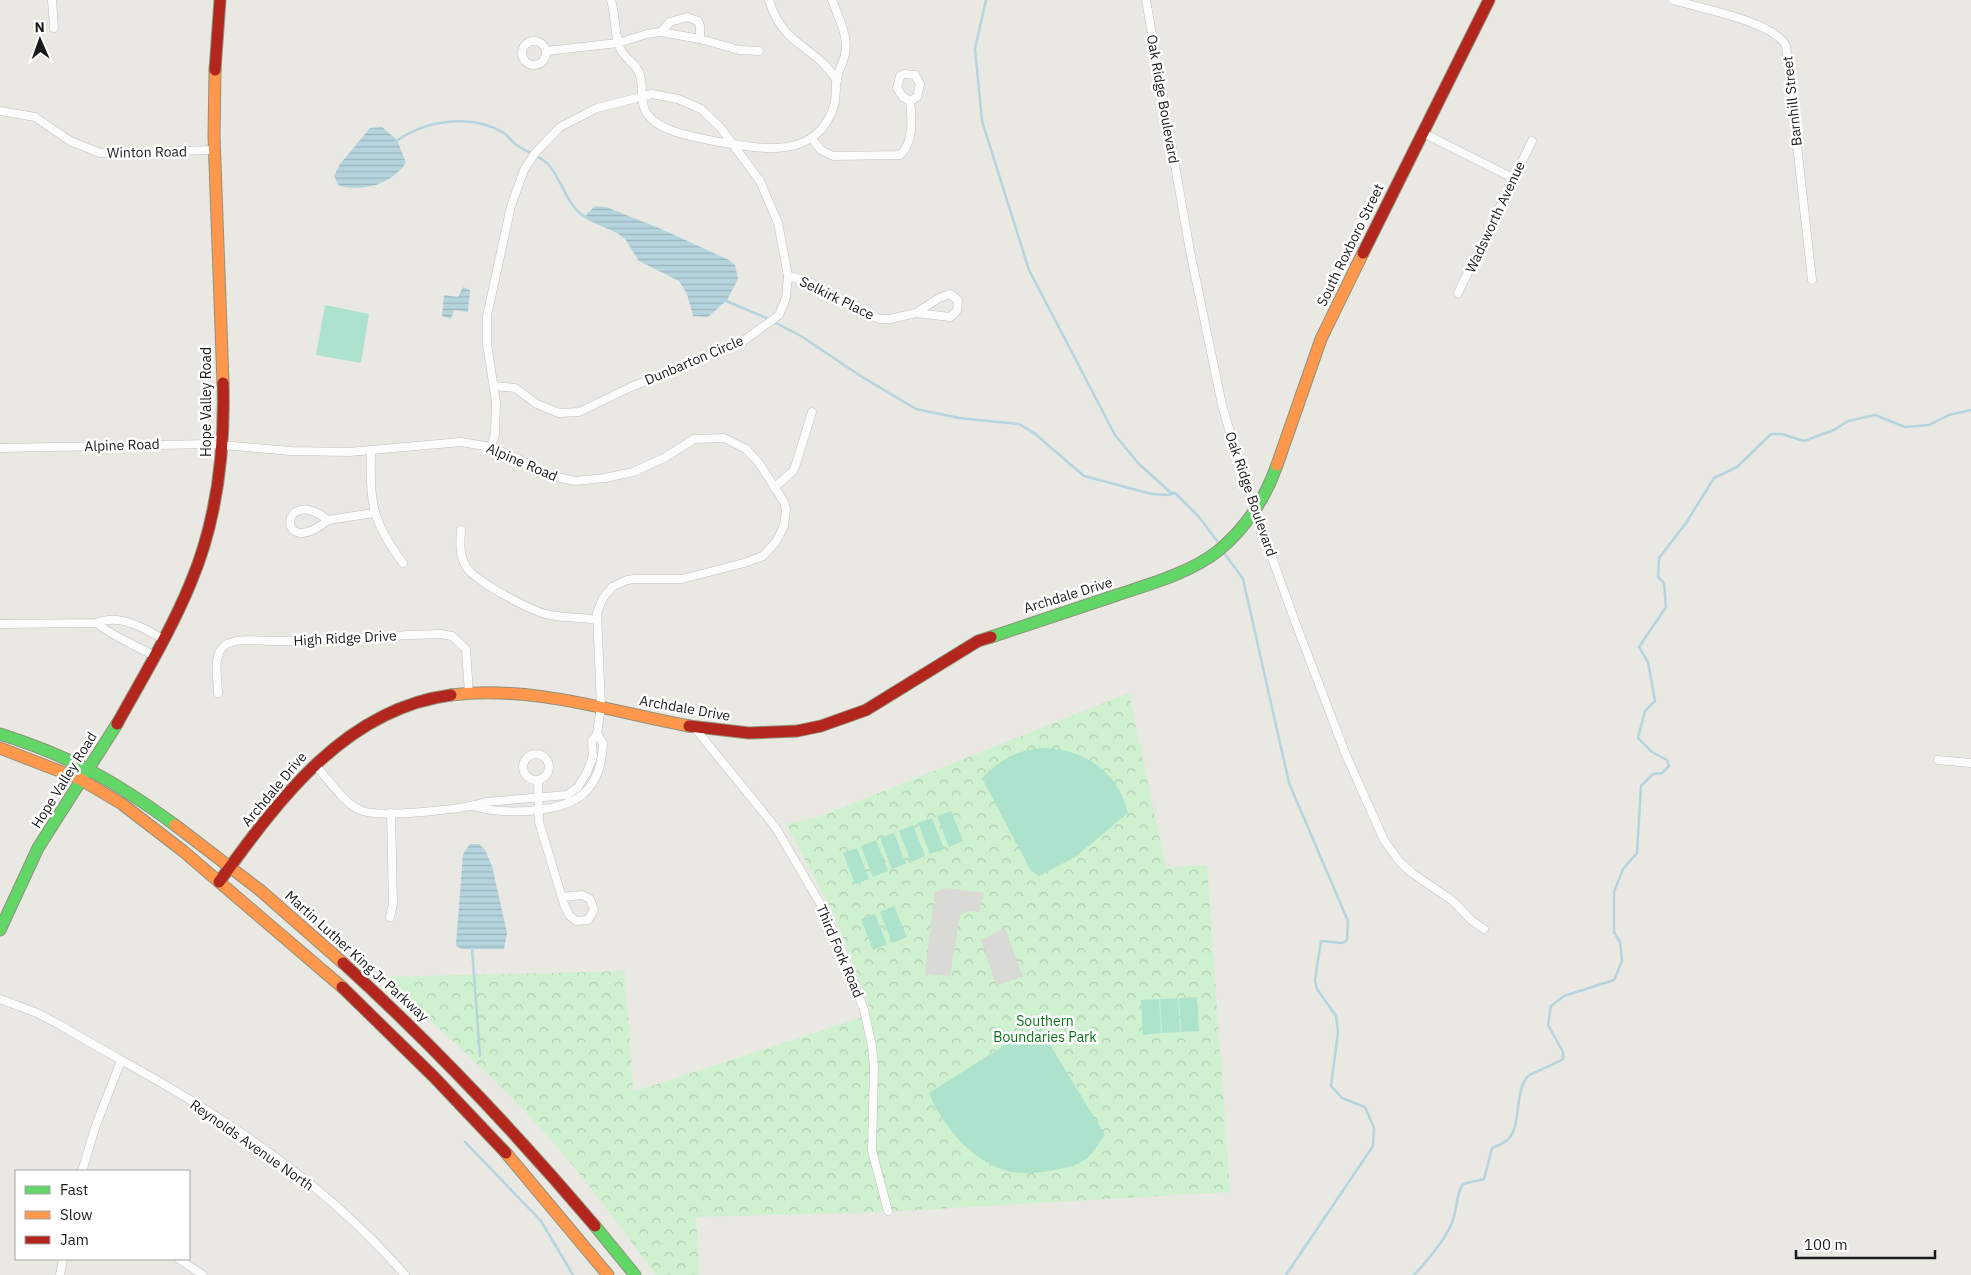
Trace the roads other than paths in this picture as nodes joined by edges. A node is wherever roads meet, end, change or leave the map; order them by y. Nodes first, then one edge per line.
1 (52, 0) edge
2 (220, 0) edge
3 (611, 0) edge
4 (769, 0) edge
5 (832, 0) edge
6 (1146, 0) edge
7 (1489, 0) edge
8 (1673, 0) edge
9 (54, 28) dead end
10 (661, 32) junction
11 (700, 39) junction
12 (618, 43) junction
13 (546, 51) dead end
14 (758, 51) dead end
15 (836, 81) junction
16 (642, 95) junction
17 (910, 102) dead end
18 (0, 111) edge
19 (1423, 133) junction
20 (812, 139) junction
21 (1532, 141) dead end
22 (733, 144) junction
23 (215, 150) junction
24 (1513, 178) junction
25 (788, 276) junction
26 (1812, 280) dead end
27 (1458, 293) dead end
28 (916, 313) junction
29 (494, 386) junction
30 (812, 412) dead end
31 (223, 444) junction
32 (491, 447) junction
33 (0, 448) edge
34 (371, 450) junction
35 (775, 487) junction
36 (1256, 512) junction
37 (374, 513) junction
38 (328, 520) junction
39 (461, 530) dead end
40 (403, 563) dead end
41 (596, 620) junction
42 (97, 623) junction
43 (0, 624) edge
44 (164, 640) junction
45 (154, 656) junction
46 (218, 693) dead end
47 (469, 694) junction
48 (600, 706) junction
49 (694, 727) junction
50 (0, 734) edge
51 (597, 734) junction
52 (0, 748) edge
53 (1938, 760) dead end
54 (1971, 763) edge
55 (314, 764) junction
56 (89, 768) junction
57 (81, 780) junction
58 (538, 780) dead end
59 (538, 799) junction
60 (474, 806) junction
61 (538, 810) junction
62 (391, 813) junction
63 (231, 865) junction
64 (218, 882) junction
65 (562, 897) dead end
66 (390, 917) dead end
67 (1484, 929) dead end
68 (0, 930) edge
69 (0, 998) edge
70 (121, 1061) junction
71 (82, 1170) edge
72 (888, 1211) dead end
73 (63, 1260) edge
74 (180, 1260) edge
75 (60, 1275) edge
76 (203, 1275) edge
77 (406, 1275) edge
78 (608, 1275) edge
79 (635, 1275) edge

1 - 9 street
2 - 23 main road, Hope Valley Road
3 - 12 street
4 - 15 street
5 - 15 street
6 - 36 street, Oak Ridge Boulevard
7 - 19 main road, South Roxboro Street
8 - 26 street, Barnhill Street
10 - 11 street
10 - 11 street
10 - 12 street
11 - 14 street
12 - 13 street
12 - 16 street
15 - 20 street
16 - 22 street, Dunbarton Circle
16 - 22 street
16 - 29 street, Dunbarton Circle
17 - 20 street
18 - 23 street, Winton Road
19 - 24 street
19 - 36 main road, South Roxboro Street
20 - 22 street
21 - 24 street, Wadsworth Avenue
22 - 25 street, Dunbarton Circle
23 - 31 main road, Hope Valley Road
24 - 27 street, Wadsworth Avenue
25 - 28 street, Selkirk Place
25 - 29 street, Dunbarton Circle
28 - 28 street, Selkirk Place
29 - 32 street, Dunbarton Circle
30 - 35 street
31 - 33 street, Alpine Road
31 - 34 street, Alpine Road
31 - 44 main road, Hope Valley Road
32 - 34 street, Alpine Road
32 - 35 street, Alpine Road
34 - 37 street
35 - 41 street, Alpine Road
36 - 49 main road, Archdale Drive
36 - 67 street, Oak Ridge Boulevard
37 - 38 street
37 - 40 street
38 - 38 street
39 - 41 street
41 - 48 street, Alpine Road
42 - 43 street
42 - 44 street
42 - 45 street
44 - 45 main road, Hope Valley Road
45 - 56 main road, Hope Valley Road
46 - 47 street, High Ridge Drive
47 - 48 main road, Archdale Drive
47 - 55 main road, Archdale Drive
48 - 49 main road, Archdale Drive
48 - 51 street, Alpine Road
49 - 72 street, Third Fork Road
50 - 56 main road, Martin Luther King Jr Parkway
51 - 59 street, Alpine Road
51 - 61 street
52 - 57 main road
53 - 54 street
55 - 62 street
55 - 63 main road, Archdale Drive
56 - 57 main road, Hope Valley Road
56 - 63 main road, Martin Luther King Jr Parkway
57 - 64 main road
57 - 68 main road, Hope Valley Road
58 - 59 street
59 - 60 street, Alpine Road
59 - 61 street
60 - 61 street
60 - 62 street
61 - 65 street
62 - 66 street
63 - 64 main road, Archdale Drive
63 - 79 main road, Martin Luther King Jr Parkway
64 - 78 main road
69 - 70 street, Reynolds Avenue North
70 - 71 street
70 - 77 street, Reynolds Avenue North
73 - 75 street
74 - 76 street

